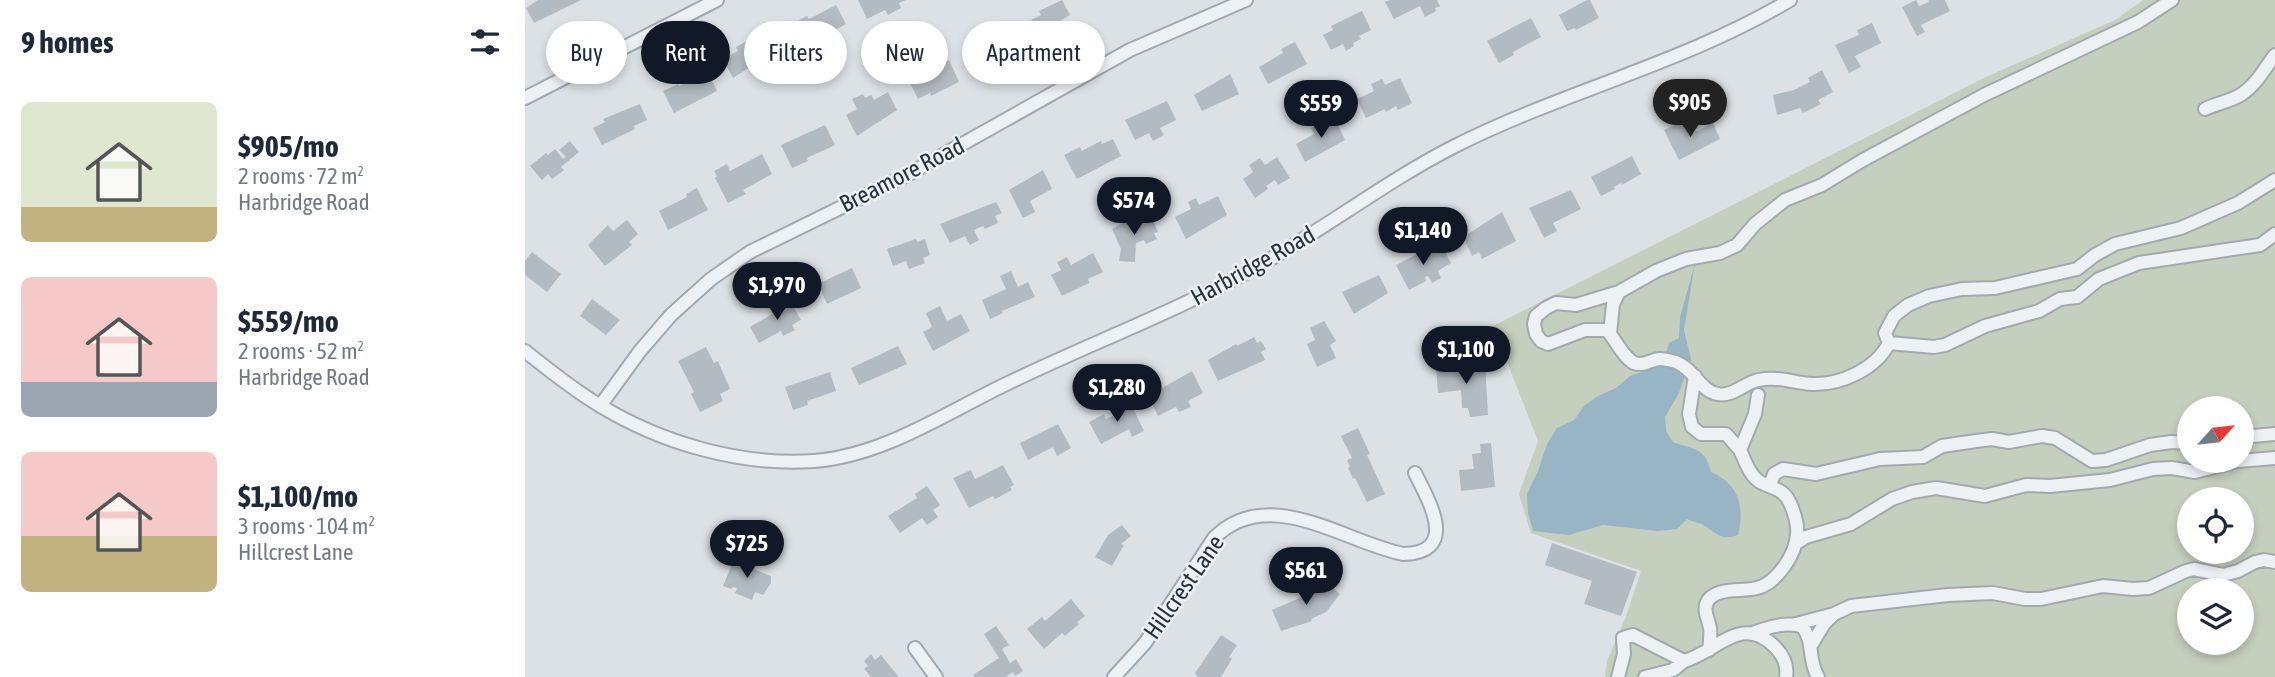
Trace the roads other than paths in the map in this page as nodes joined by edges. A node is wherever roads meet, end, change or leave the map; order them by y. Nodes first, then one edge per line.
1 (717, 0) edge
2 (1247, 0) edge
3 (1790, 0) edge
4 (2172, 0) edge
5 (2275, 55) edge
6 (525, 98) edge
7 (2205, 109) dead end
8 (2275, 180) edge
9 (2275, 234) edge
10 (1619, 292) junction
11 (1611, 334) junction
12 (1889, 343) junction
13 (525, 351) edge
14 (1693, 373) junction
15 (1771, 379) junction
16 (1748, 384) junction
17 (1758, 395) junction
18 (600, 405) junction
19 (2275, 434) edge
20 (2254, 436) edge
21 (2177, 442) edge
22 (1740, 450) junction
23 (2275, 458) edge
24 (1415, 474) dead end
25 (1770, 485) junction
26 (1795, 544) junction
27 (2275, 562) edge
28 (1834, 614) junction
29 (1796, 624) junction
30 (1753, 633) junction
31 (1812, 644) junction
32 (915, 648) dead end
33 (1709, 650) junction
34 (1684, 661) junction
35 (936, 677) edge
36 (1114, 677) edge
37 (1618, 677) edge
38 (1645, 677) edge
39 (1786, 677) edge
40 (1818, 677) edge

1 - 6 street
2 - 18 street, Breamore Road
3 - 18 street, Harbridge Road
4 - 10 street
5 - 7 street
8 - 12 street
9 - 12 street
10 - 11 street
10 - 11 street
11 - 14 street
12 - 15 street
13 - 18 street, Harbridge Road
14 - 16 street
14 - 22 street
15 - 16 street
15 - 17 street
16 - 17 street
17 - 22 street
19 - 20 street
21 - 25 street
22 - 25 street
23 - 26 street
24 - 36 street, Hillcrest Lane
25 - 26 street
26 - 33 street
27 - 28 street
28 - 29 street
28 - 31 street
29 - 30 street
29 - 31 street
30 - 33 street
30 - 39 street
31 - 40 street
32 - 35 street
33 - 34 street
34 - 37 street
34 - 38 street

